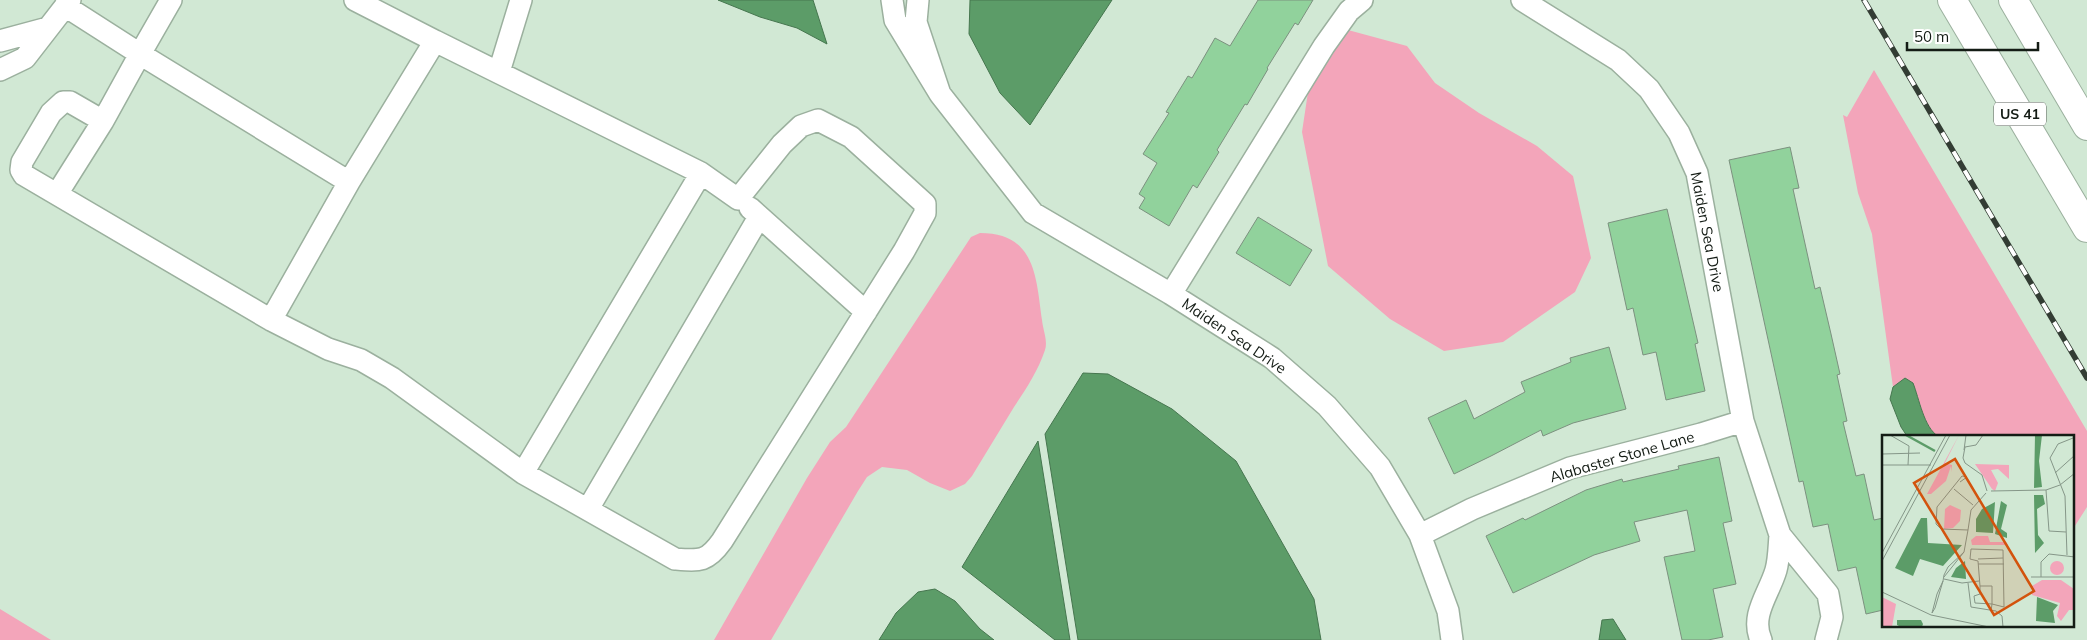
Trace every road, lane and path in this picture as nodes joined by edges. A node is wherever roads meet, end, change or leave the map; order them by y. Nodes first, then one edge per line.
1 (170, 0) edge
2 (355, 0) edge
3 (521, 0) edge
4 (892, 0) edge
5 (918, 0) edge
6 (1362, 0) edge
7 (1522, 0) edge
8 (1952, 0) edge
9 (2013, 0) edge
10 (68, 3) edge
11 (48, 28) junction
12 (435, 41) junction
13 (0, 42) edge
14 (140, 54) junction
15 (0, 70) edge
16 (499, 72) junction
17 (940, 94) junction
18 (103, 121) junction
19 (2087, 126) edge
20 (701, 173) junction
21 (349, 182) junction
22 (57, 194) junction
23 (738, 198) junction
24 (760, 217) junction
25 (2087, 228) edge
26 (1171, 294) junction
27 (866, 312) junction
28 (271, 320) junction
29 (1743, 421) junction
30 (523, 473) junction
31 (588, 509) junction
32 (1420, 535) junction
33 (1780, 535) junction
34 (1452, 640) edge
35 (1761, 640) edge
36 (1826, 640) edge

1 - 14 street
2 - 12 street
3 - 16 street
4 - 17 street
5 - 17 street
6 - 26 street, Maiden Sea Drive
7 - 29 street, Maiden Sea Drive
8 - 25 main road, US 41
9 - 19 main road
10 - 11 street
10 - 14 street
11 - 13 street
11 - 15 street
12 - 16 street
12 - 21 street
14 - 18 street
14 - 21 street
16 - 20 street
17 - 26 street
18 - 22 street
18 - 22 street
20 - 23 street
20 - 30 street
21 - 28 street
22 - 28 street
23 - 24 street
23 - 27 street
24 - 27 street
24 - 31 street
26 - 32 street, Maiden Sea Drive
27 - 31 street
28 - 30 street
29 - 32 street, Alabaster Stone Lane
29 - 33 street, Maiden Sea Drive
30 - 31 street
32 - 34 street, Maiden Sea Drive
33 - 35 street
33 - 36 street

